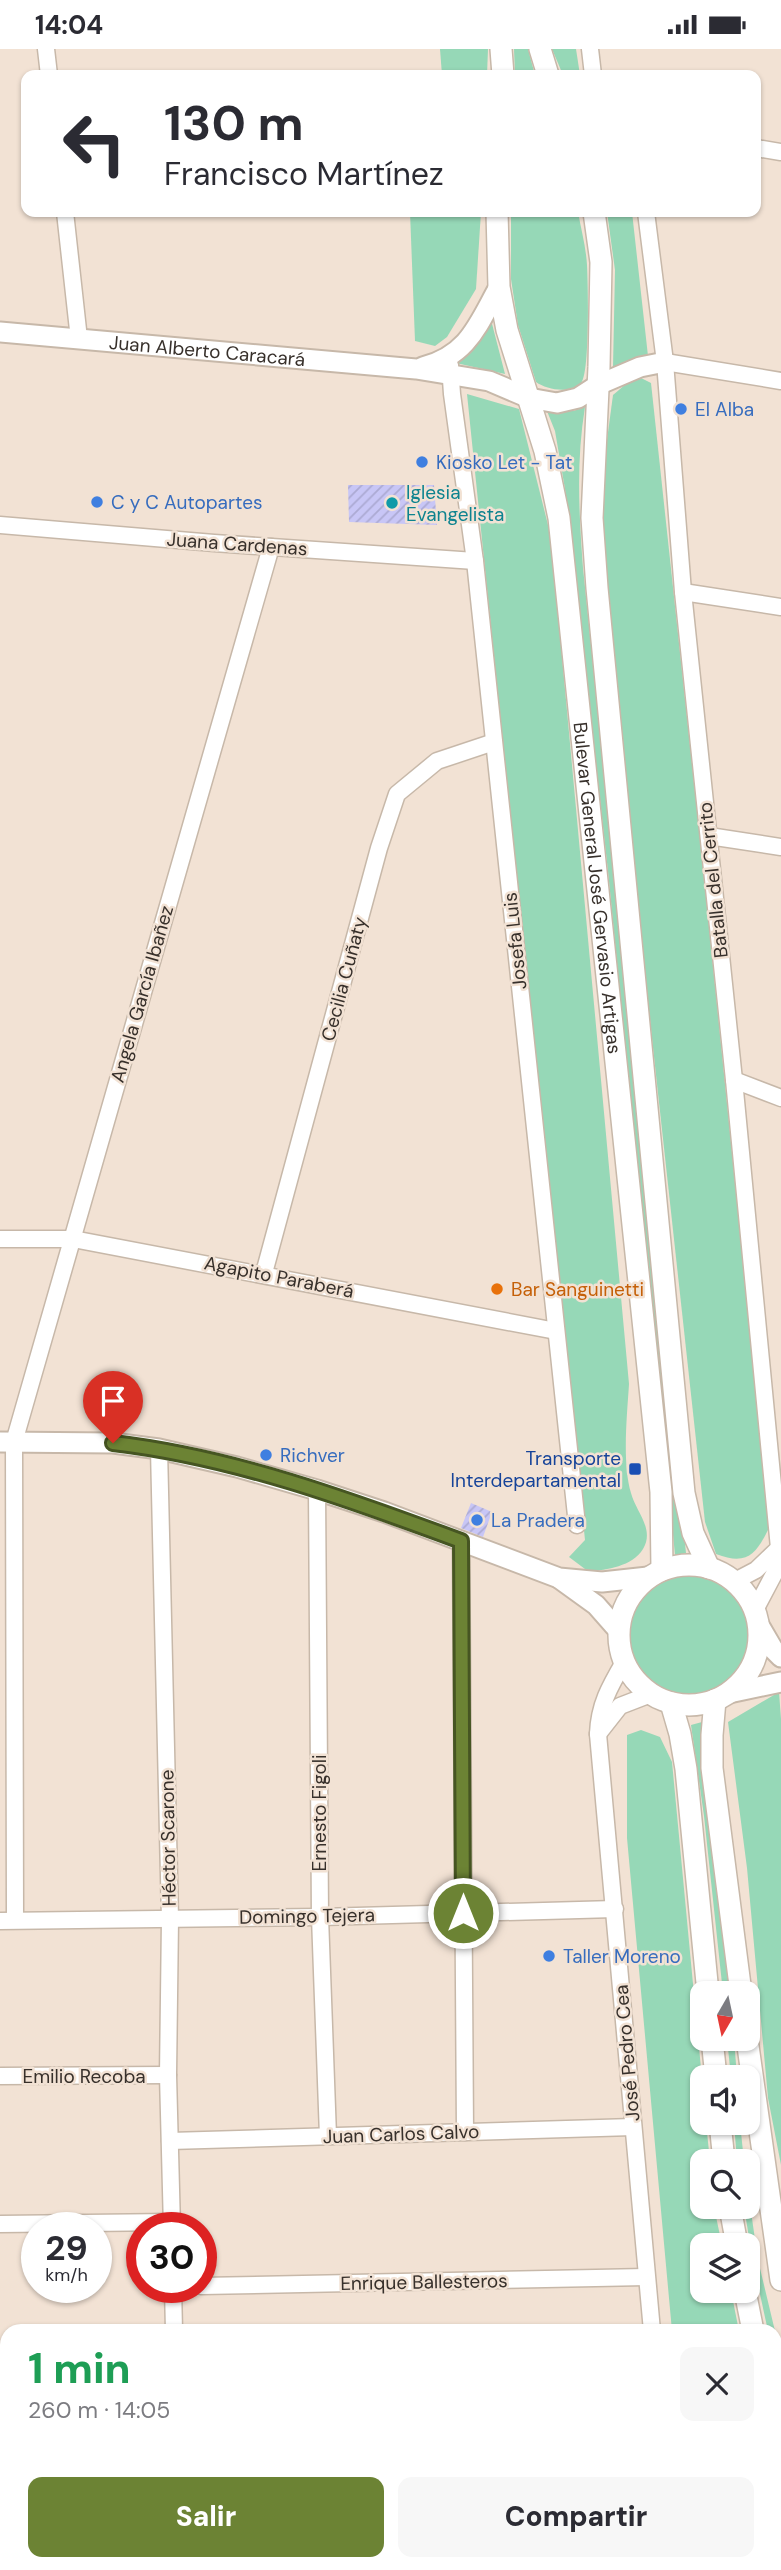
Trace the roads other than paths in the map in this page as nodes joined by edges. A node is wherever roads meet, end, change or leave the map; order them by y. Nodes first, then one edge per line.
1 (46, 49) edge
2 (501, 49) edge
3 (540, 49) edge
4 (590, 49) edge
5 (48, 70) edge
6 (503, 70) edge
7 (546, 70) edge
8 (592, 70) edge
9 (761, 149) edge
10 (781, 152) edge
11 (66, 217) edge
12 (497, 217) edge
13 (595, 217) edge
14 (647, 217) edge
15 (499, 287) junction
16 (0, 332) edge
17 (79, 339) junction
18 (665, 362) junction
19 (450, 366) junction
20 (781, 381) edge
21 (598, 385) junction
22 (529, 398) junction
23 (0, 525) edge
24 (271, 547) junction
25 (475, 561) junction
26 (683, 592) junction
27 (781, 607) edge
28 (494, 742) junction
29 (709, 836) junction
30 (781, 847) edge
31 (734, 1080) junction
32 (781, 1098) edge
33 (0, 1239) edge
34 (73, 1239) junction
35 (264, 1273) junction
36 (556, 1331) junction
37 (773, 1398) edge
38 (7, 1442) edge
39 (159, 1449) junction
40 (317, 1490) junction
41 (577, 1525) dead end
42 (461, 1541) junction
43 (779, 1548) junction
44 (709, 1568) junction
45 (655, 1573) junction
46 (559, 1578) junction
47 (735, 1581) junction
48 (757, 1618) junction
49 (618, 1630) junction
50 (781, 1657) edge
51 (624, 1662) junction
52 (781, 1682) edge
53 (651, 1694) junction
54 (722, 1696) junction
55 (671, 1703) junction
56 (598, 1734) junction
57 (615, 1909) junction
58 (463, 1913) junction
59 (320, 1917) junction
60 (170, 1919) junction
61 (8, 1921) edge
62 (707, 1981) edge
63 (739, 1981) edge
64 (749, 2051) edge
65 (168, 2075) junction
66 (0, 2076) edge
67 (633, 2127) junction
68 (465, 2132) junction
69 (328, 2136) junction
70 (170, 2141) junction
71 (172, 2212) edge
72 (0, 2224) edge
73 (126, 2225) edge
74 (646, 2277) junction
75 (781, 2280) edge
76 (217, 2286) edge
77 (173, 2303) edge
78 (747, 2303) edge
79 (174, 2324) edge
80 (651, 2324) edge
81 (751, 2324) edge

1 - 5 street
2 - 6 main road
3 - 7 main road
4 - 8 street
9 - 10 street
11 - 17 street
12 - 15 main road, Bulevar General José Gervasio Artigas
13 - 21 main road, Bulevar General José Gervasio Artigas
14 - 18 street, Batalla del Cerrito
15 - 19 street
15 - 22 main road, Bulevar General José Gervasio Artigas
16 - 17 street, Juan Alberto Caracará
17 - 19 street, Juan Alberto Caracará
18 - 20 street
18 - 21 street
18 - 26 street, Batalla del Cerrito
19 - 22 street
19 - 25 street, Josefa Luis
21 - 22 street
21 - 44 main road, Bulevar General José Gervasio Artigas
22 - 45 main road, Bulevar General José Gervasio Artigas
23 - 24 street, Juana Cardenas
24 - 25 street, Juana Cardenas
24 - 34 street, Angela García Ibañez
25 - 28 street, Josefa Luis
26 - 27 street
26 - 29 street, Batalla del Cerrito
28 - 35 street, Cecilia Cuñaty
28 - 36 street, Josefa Luis
29 - 30 street
29 - 31 street, Batalla del Cerrito
31 - 32 street
31 - 37 street, Batalla del Cerrito
33 - 34 street, Agapito Paraberá
34 - 35 street, Agapito Paraberá
34 - 38 street, Angela García Ibañez
35 - 36 street, Agapito Paraberá
36 - 41 street, Josefa Luis
37 - 43 street, Batalla del Cerrito
38 - 39 street
38 - 61 street, Angela García Ibañez
39 - 40 street
39 - 60 street, Héctor Scarone
40 - 42 street
40 - 59 street, Ernesto Figoli
42 - 46 street
42 - 58 street
43 - 47 street
43 - 48 street
44 - 45 main road
44 - 47 main road
45 - 46 street
45 - 49 main road
46 - 49 street
47 - 48 main road
48 - 50 street
48 - 54 main road
49 - 51 main road
51 - 53 main road
51 - 56 street, José Pedro Cea
52 - 54 street
53 - 55 main road
53 - 56 street
54 - 55 main road
54 - 63 main road
55 - 62 main road
56 - 57 street, José Pedro Cea
57 - 58 street, Domingo Tejera
57 - 67 street, José Pedro Cea
58 - 59 street, Domingo Tejera
58 - 68 street
59 - 60 street, Domingo Tejera
59 - 69 street, Ernesto Figoli
60 - 61 street, Domingo Tejera
60 - 65 street, Héctor Scarone
64 - 75 main road
65 - 66 street, Emilio Recoba
65 - 70 street, Héctor Scarone
67 - 68 street, Juan Carlos Calvo
67 - 74 street, José Pedro Cea
68 - 69 street, Juan Carlos Calvo
69 - 70 street, Juan Carlos Calvo
70 - 71 street, Héctor Scarone
72 - 73 street
74 - 76 street, Enrique Ballesteros
74 - 80 street, José Pedro Cea
77 - 79 street
78 - 81 main road

